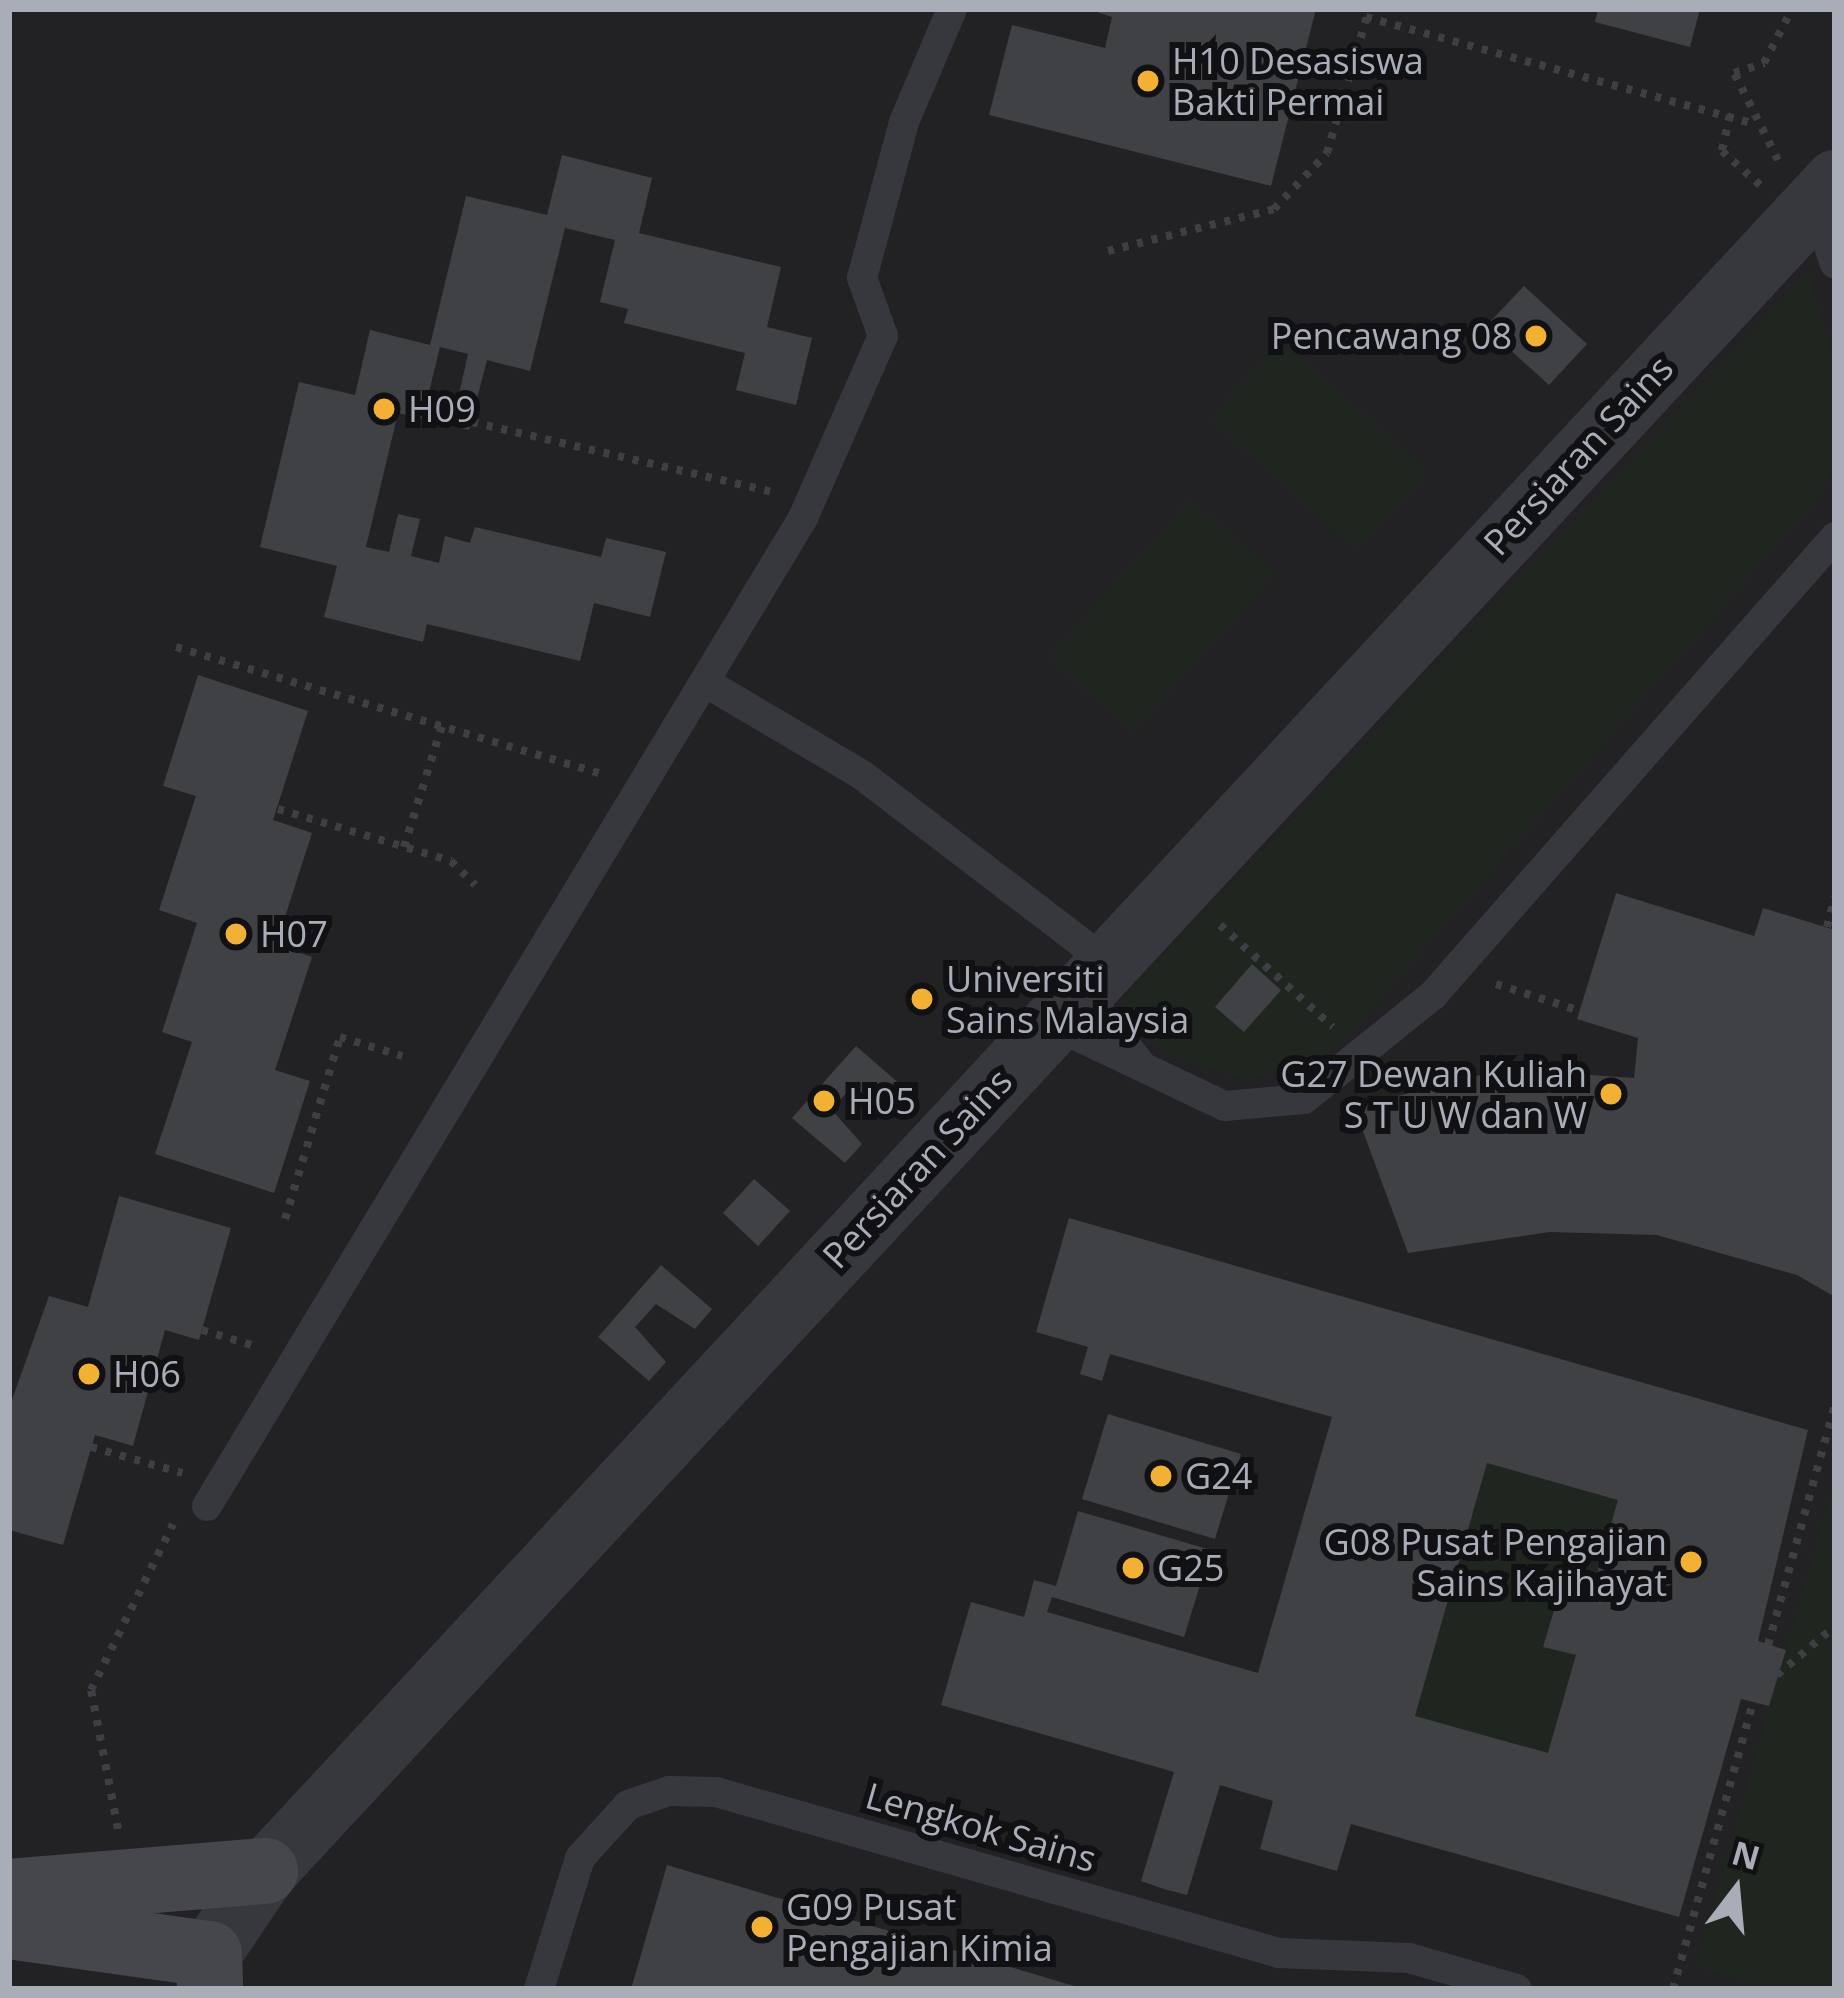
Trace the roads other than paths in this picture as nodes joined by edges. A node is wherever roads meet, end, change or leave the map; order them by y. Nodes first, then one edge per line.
1 (952, 9) edge
2 (1801, 186) edge
3 (1835, 264) edge
4 (1835, 537) edge
5 (710, 685) junction
6 (1081, 993) junction
7 (1146, 1070) junction
8 (206, 1506) road end
9 (265, 1871) junction
10 (9, 1892) edge
11 (9, 1925) edge
12 (209, 1971) edge
13 (539, 1989) edge
14 (1517, 1989) edge

1 - 5 lane
2 - 3 lane
2 - 6 street, Persiaran Sains
4 - 7 lane
5 - 6 lane
5 - 8 lane
6 - 7 lane
6 - 7 lane
6 - 9 street, Persiaran Sains
9 - 10 street
9 - 12 street, Persiaran Sains
11 - 12 street
13 - 14 lane, Lengkok Sains

